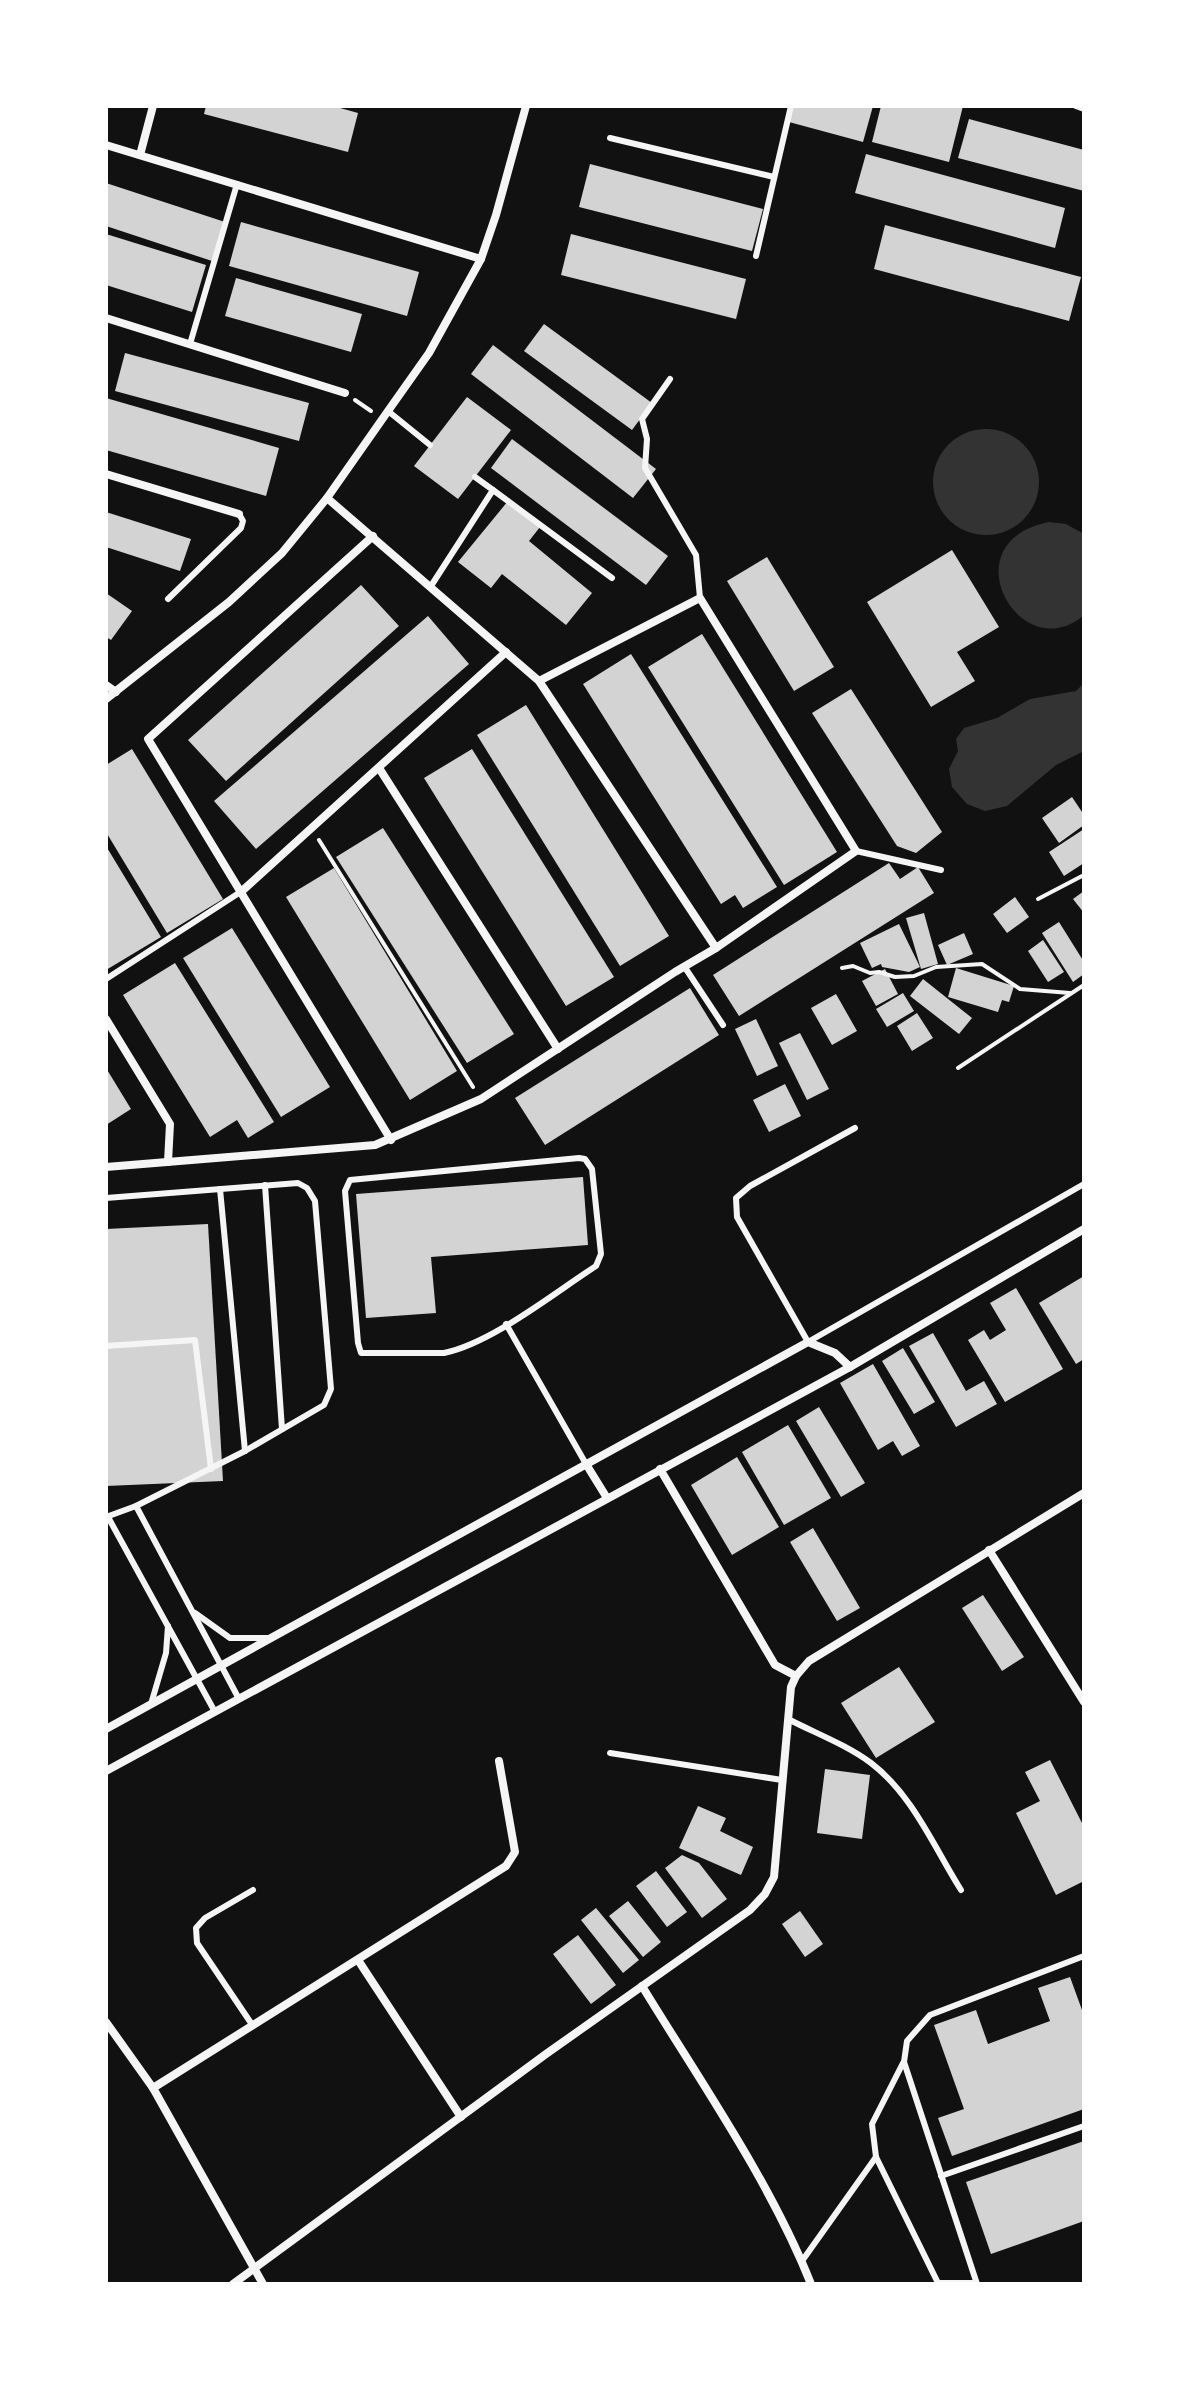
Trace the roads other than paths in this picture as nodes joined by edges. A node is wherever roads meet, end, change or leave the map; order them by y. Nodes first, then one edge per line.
1 (153, 106) edge
2 (526, 106) edge
3 (791, 106) edge
4 (1076, 106) edge
5 (1084, 109) edge
6 (610, 138) dead end
7 (106, 145) edge
8 (140, 155) junction
9 (774, 177) junction
10 (237, 184) junction
11 (756, 256) dead end
12 (481, 259) junction
13 (106, 318) edge
14 (190, 344) junction
15 (670, 379) dead end
16 (348, 394) road end
17 (388, 411) junction
18 (430, 445) dead end
19 (106, 474) edge
20 (475, 477) dead end
21 (493, 490) junction
22 (327, 498) junction
23 (239, 514) joint
24 (373, 536) junction
25 (612, 578) dead end
26 (431, 586) junction
27 (700, 598) junction
28 (168, 599) dead end
29 (506, 652) junction
30 (539, 681) junction
31 (106, 685) edge
32 (116, 692) junction
33 (106, 699) edge
34 (379, 768) junction
35 (856, 851) junction
36 (941, 870) dead end
37 (242, 891) junction
38 (716, 948) junction
39 (684, 966) junction
40 (106, 979) edge
41 (106, 1019) edge
42 (723, 1025) dead end
43 (558, 1049) junction
44 (855, 1128) dead end
45 (391, 1140) junction
46 (168, 1162) junction
47 (106, 1167) edge
48 (1084, 1184) edge
49 (265, 1185) junction
50 (220, 1189) junction
51 (106, 1198) edge
52 (1084, 1229) edge
53 (506, 1324) junction
54 (808, 1342) junction
55 (106, 1346) edge
56 (850, 1367) junction
57 (282, 1429) junction
58 (245, 1451) junction
59 (586, 1464) junction
60 (211, 1469) junction
61 (660, 1469) junction
62 (1084, 1493) edge
63 (607, 1498) junction
64 (136, 1506) junction
65 (107, 1517) edge
66 (989, 1550) junction
67 (192, 1611) junction
68 (168, 1626) junction
69 (271, 1638) junction
70 (221, 1666) junction
71 (796, 1676) junction
72 (197, 1679) junction
73 (239, 1699) junction
74 (1084, 1702) edge
75 (151, 1704) junction
76 (215, 1712) junction
77 (788, 1719) junction
78 (106, 1729) edge
79 (610, 1753) dead end
80 (499, 1761) dead end
81 (106, 1771) edge
82 (782, 1780) junction
83 (253, 1890) dead end
84 (961, 1890) dead end
85 (1084, 1956) edge
86 (358, 1960) junction
87 (642, 1986) junction
88 (106, 2022) edge
89 (253, 2026) junction
90 (904, 2062) junction
91 (153, 2088) junction
92 (461, 2117) junction
93 (1084, 2126) edge
94 (876, 2157) junction
95 (941, 2176) junction
96 (802, 2261) junction
97 (254, 2268) junction
98 (233, 2284) edge
99 (263, 2284) edge
100 (811, 2284) edge
101 (976, 2284) edge

1 - 8 street
2 - 12 street
3 - 9 lane
4 - 5 lane
6 - 9 lane
7 - 8 street
8 - 10 street
9 - 11 lane
10 - 12 street
10 - 14 lane
12 - 17 street
13 - 14 street
14 - 16 street
15 - 27 lane
17 - 18 lane
17 - 22 street
19 - 23 street
20 - 21 lane
21 - 25 lane
21 - 26 lane
22 - 24 street
22 - 32 street
23 - 28 lane
24 - 26 street
24 - 37 street
26 - 29 street
27 - 30 street
27 - 35 street
29 - 30 street
29 - 34 street
30 - 38 street
31 - 32 street
32 - 33 street
34 - 37 street
34 - 43 street
35 - 36 lane
35 - 38 street
37 - 40 lane
37 - 45 street
38 - 39 street
39 - 42 lane
39 - 43 street
41 - 46 street
43 - 45 street
44 - 54 lane
45 - 46 street
46 - 47 street
48 - 54 lane
49 - 50 lane
49 - 57 lane
49 - 57 lane
50 - 51 lane
50 - 58 lane
52 - 56 street
53 - 53 lane
53 - 59 lane
54 - 56 street
54 - 59 street
55 - 60 lane
56 - 61 street
57 - 58 lane
58 - 60 lane
59 - 63 street
59 - 69 street
60 - 64 lane
61 - 63 street
61 - 71 street
62 - 66 street
63 - 73 street
64 - 65 lane
64 - 67 lane
65 - 68 lane
66 - 71 street
66 - 74 street
67 - 69 lane
67 - 70 lane
68 - 72 lane
68 - 75 lane
69 - 70 street
70 - 72 street
70 - 73 lane
71 - 77 street
72 - 75 street
72 - 76 lane
73 - 76 street
75 - 78 street
76 - 81 street
77 - 82 street
77 - 84 lane
79 - 82 lane
80 - 86 street
82 - 87 street
83 - 89 lane
85 - 90 lane
86 - 89 street
86 - 92 street
87 - 92 street
87 - 96 street
88 - 91 street
89 - 91 street
90 - 94 lane
90 - 95 lane
91 - 97 street
92 - 97 street
93 - 95 lane
94 - 96 lane
94 - 101 lane
95 - 101 lane
96 - 100 street
97 - 98 street
97 - 99 street

